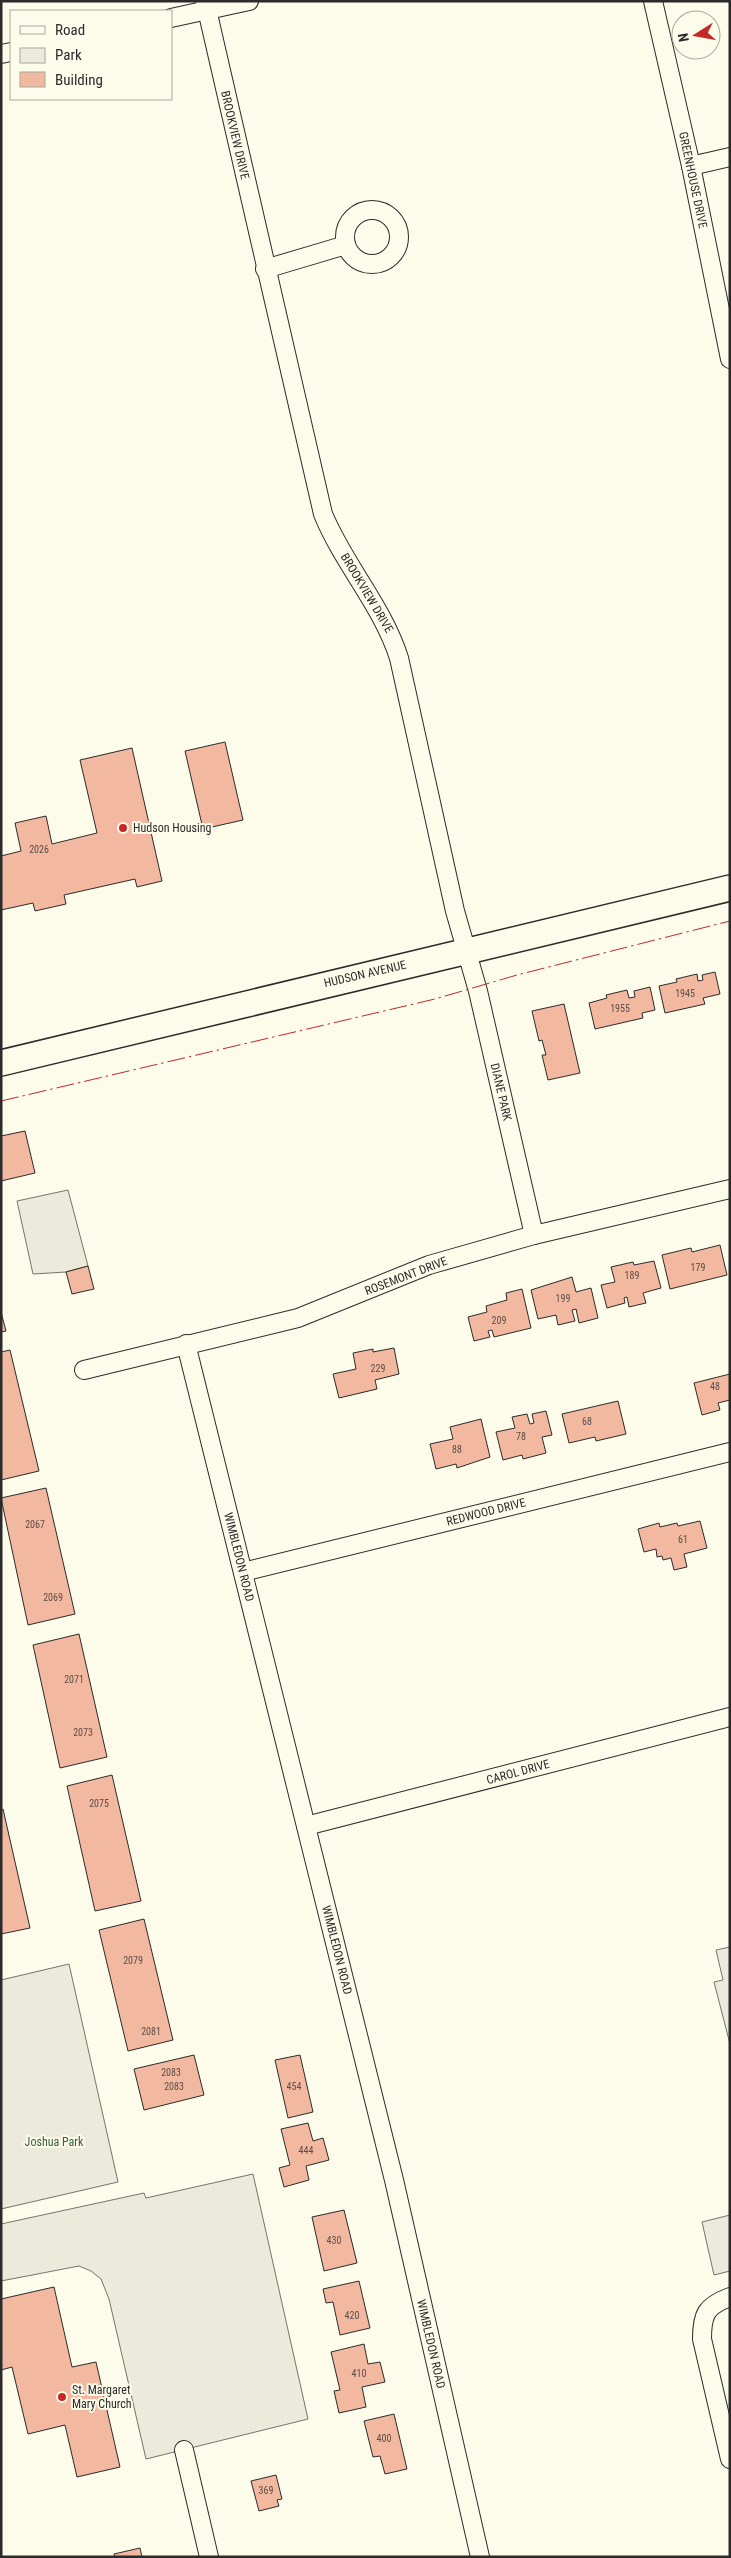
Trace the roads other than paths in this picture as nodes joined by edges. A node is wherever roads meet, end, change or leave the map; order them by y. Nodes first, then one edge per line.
1 (249, 1) edge
2 (653, 1) edge
3 (206, 6) edge
4 (172, 18) edge
5 (730, 157) edge
6 (691, 166) junction
7 (346, 245) dead end
8 (265, 268) junction
9 (730, 359) edge
10 (730, 888) edge
11 (466, 950) junction
12 (1, 1063) edge
13 (730, 1189) edge
14 (534, 1235) junction
15 (186, 1344) junction
16 (84, 1370) dead end
17 (730, 1452) edge
18 (243, 1572) junction
19 (730, 1717) edge
20 (306, 1826) junction
21 (730, 2297) edge
22 (184, 2450) dead end
23 (730, 2459) edge
24 (209, 2557) edge
25 (480, 2557) edge

1 - 3 street
2 - 6 street, GREENHOUSE DRIVE
3 - 4 street
3 - 8 street, BROOKVIEW DRIVE
5 - 6 street
6 - 9 street, GREENHOUSE DRIVE
7 - 8 street
8 - 11 street, BROOKVIEW DRIVE
10 - 11 main road, HUDSON AVENUE
11 - 12 main road, HUDSON AVENUE
11 - 14 street, DIANE PARK
13 - 14 street, ROSEMONT DRIVE
14 - 15 street, ROSEMONT DRIVE
15 - 16 street, ROSEMONT DRIVE
15 - 18 street, WIMBLEDON ROAD
17 - 18 street, REDWOOD DRIVE
18 - 20 street, WIMBLEDON ROAD
19 - 20 street, CAROL DRIVE
20 - 25 street, WIMBLEDON ROAD
21 - 23 street
22 - 24 street

